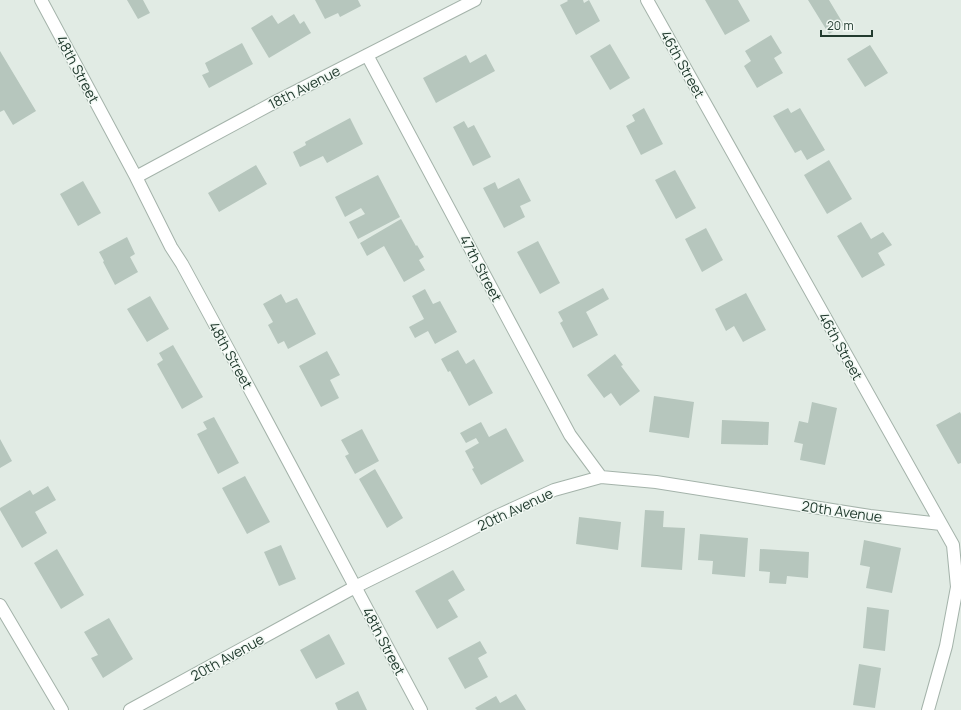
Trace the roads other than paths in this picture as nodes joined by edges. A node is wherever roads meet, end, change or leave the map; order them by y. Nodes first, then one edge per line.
1 (41, 0) edge
2 (475, 0) edge
3 (647, 0) edge
4 (367, 55) junction
5 (136, 177) junction
6 (601, 477) junction
7 (940, 524) junction
8 (355, 587) junction
9 (0, 605) edge
10 (62, 710) edge
11 (130, 710) edge
12 (421, 710) edge
13 (928, 710) edge

1 - 5 street, 48th Street
2 - 4 street, 18th Avenue
3 - 7 street, 46th Street
4 - 5 street, 18th Avenue
4 - 6 street, 47th Street
5 - 8 street, 48th Street
6 - 7 street, 20th Avenue
6 - 8 street, 20th Avenue
7 - 13 street, 46th Street
8 - 11 street, 20th Avenue
8 - 12 street, 48th Street
9 - 10 street

